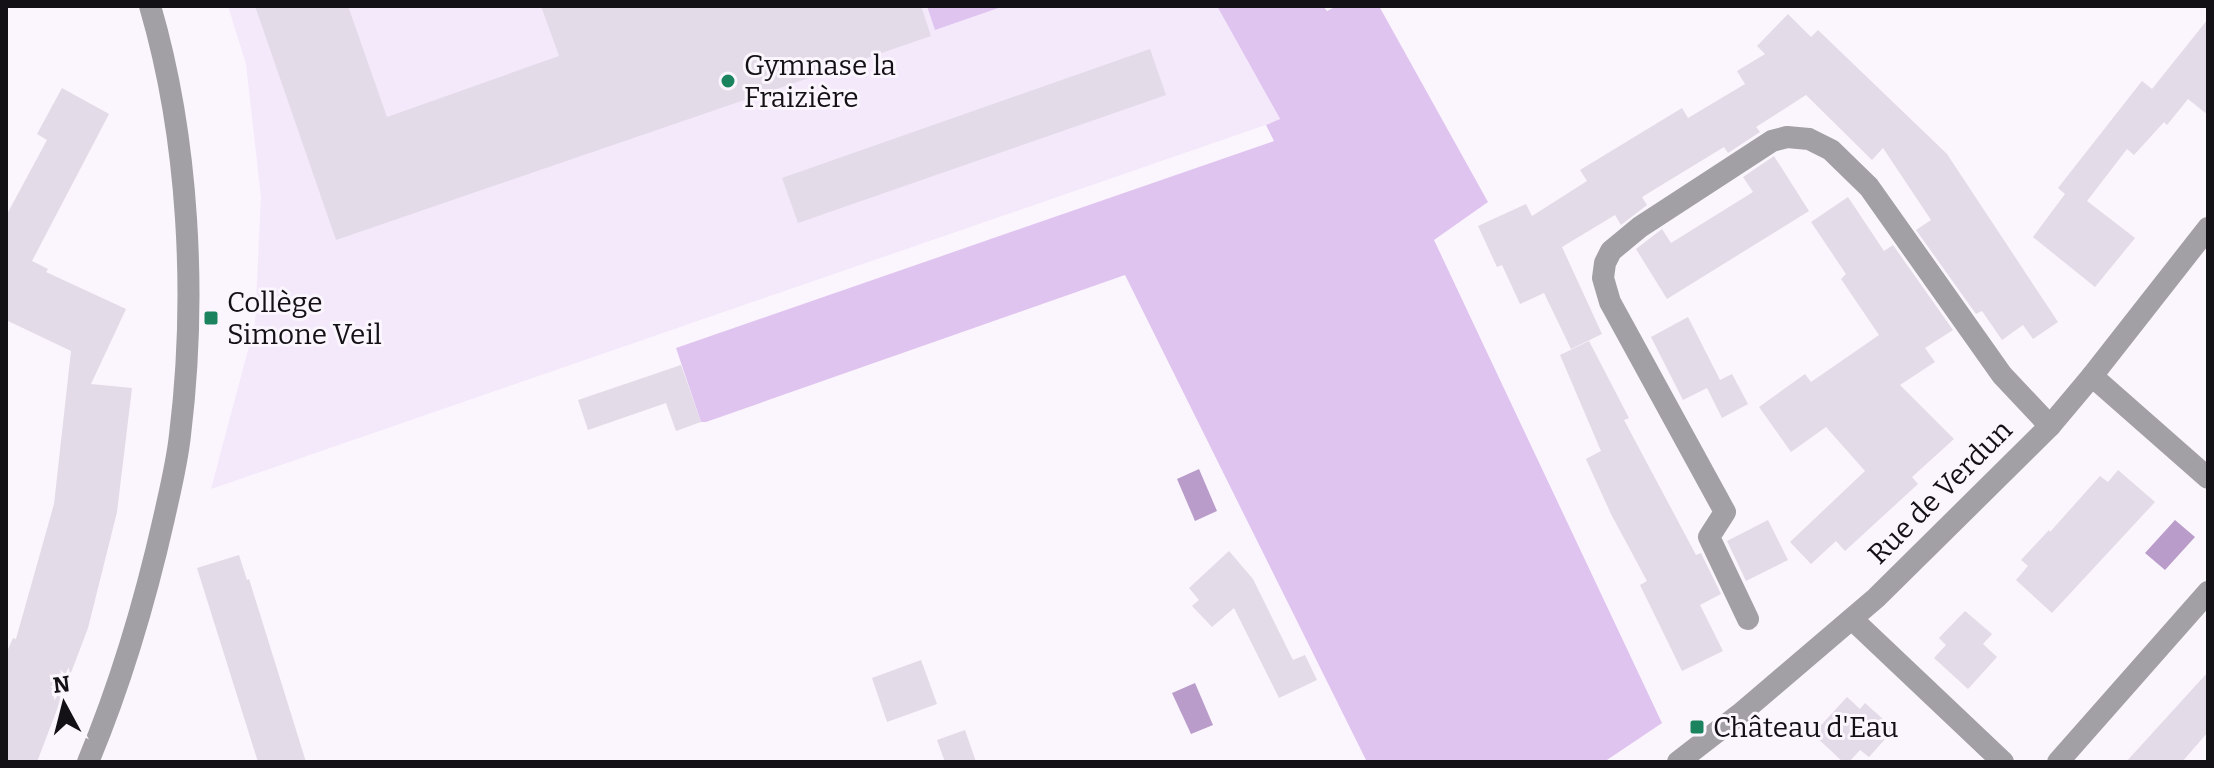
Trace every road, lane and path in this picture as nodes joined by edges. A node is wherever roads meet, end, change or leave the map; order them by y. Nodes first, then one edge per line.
1 (150, 6) edge
2 (2208, 228) edge
3 (2092, 376) junction
4 (2050, 426) junction
5 (2208, 478) edge
6 (2208, 592) edge
7 (1748, 619) dead end
8 (1852, 619) junction
9 (88, 762) edge
10 (1678, 762) edge
11 (2003, 762) edge
12 (2058, 762) edge

1 - 9 street
2 - 3 street, Rue de Verdun
3 - 4 street, Rue de Verdun
3 - 5 street
4 - 7 street
4 - 8 street, Rue de Verdun
6 - 12 street
8 - 10 street, Rue de Verdun
8 - 11 street

